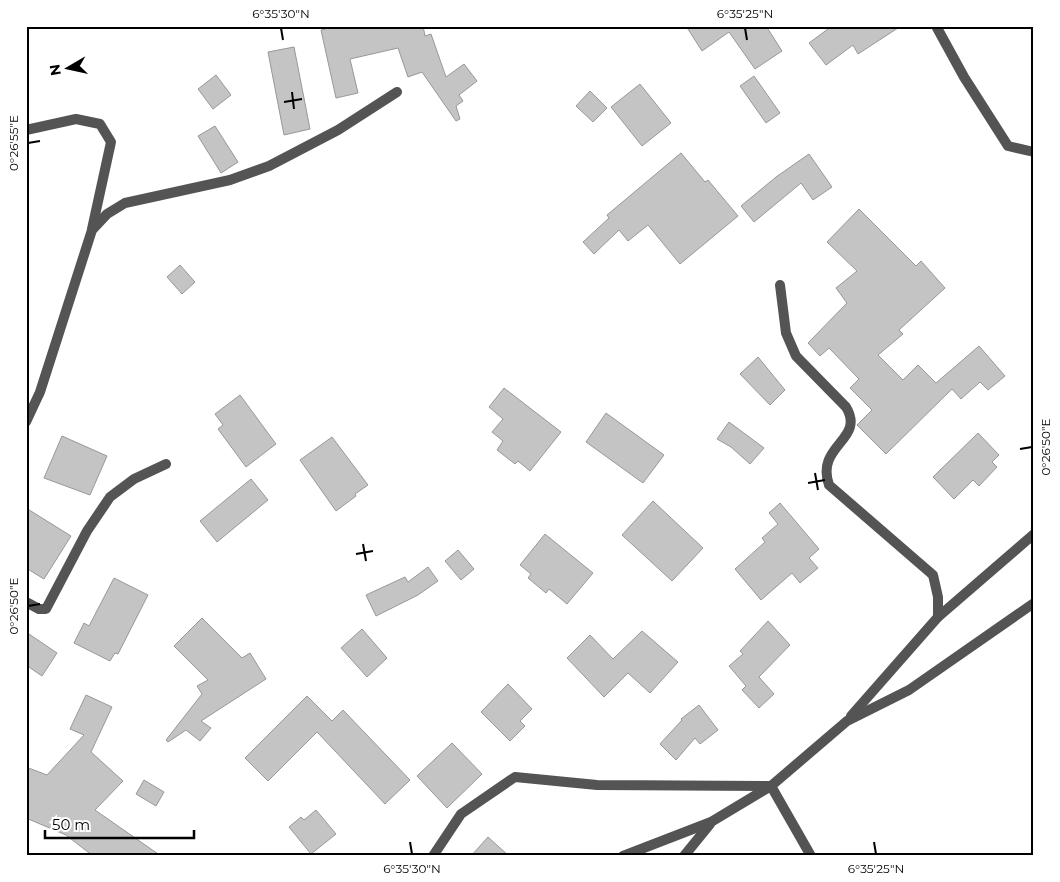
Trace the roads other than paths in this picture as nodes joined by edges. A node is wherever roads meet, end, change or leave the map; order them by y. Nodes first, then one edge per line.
1 (936, 26) edge
2 (396, 92) dead end
3 (26, 130) edge
4 (1034, 152) edge
5 (92, 230) junction
6 (780, 285) dead end
7 (26, 422) edge
8 (166, 464) dead end
9 (1034, 534) edge
10 (26, 602) edge
11 (1034, 603) edge
12 (938, 616) junction
13 (848, 721) junction
14 (771, 786) junction
15 (711, 822) junction
16 (433, 856) edge
17 (624, 856) edge
18 (684, 856) edge
19 (811, 856) edge

1 - 4 street
2 - 5 street
3 - 5 street
5 - 7 street
6 - 12 street
8 - 10 street
9 - 12 street
11 - 13 street
12 - 13 street
13 - 14 street
14 - 15 street
14 - 16 street
14 - 19 street
15 - 17 street
15 - 18 street

